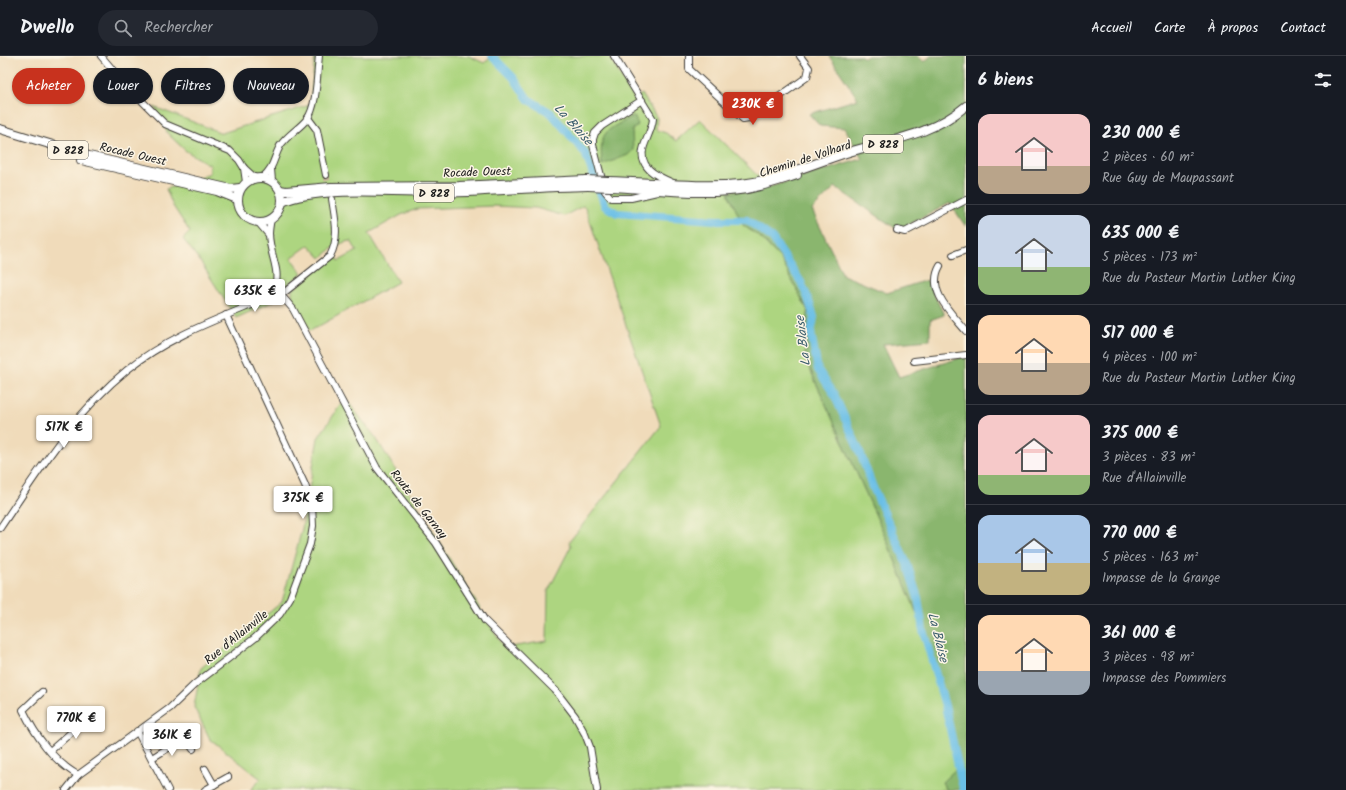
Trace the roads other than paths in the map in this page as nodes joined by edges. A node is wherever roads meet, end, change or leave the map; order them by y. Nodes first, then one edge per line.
1 (101, 56) edge
2 (319, 56) edge
3 (614, 56) edge
4 (689, 56) edge
5 (800, 56) edge
6 (642, 100) junction
7 (966, 106) edge
8 (966, 112) edge
9 (308, 118) junction
10 (0, 129) edge
11 (0, 134) edge
12 (244, 168) junction
13 (271, 169) junction
14 (326, 175) tunnel mouth
15 (259, 178) junction
16 (246, 182) junction
17 (272, 182) junction
18 (587, 183) junction
19 (609, 184) junction
20 (676, 184) junction
21 (240, 188) junction
22 (280, 190) junction
23 (667, 190) junction
24 (237, 199) junction
25 (332, 199) tunnel mouth
26 (966, 200) edge
27 (282, 202) junction
28 (271, 219) junction
29 (258, 222) junction
30 (898, 230) dead end
31 (269, 235) junction
32 (966, 250) edge
33 (953, 255) dead end
34 (940, 266) dead end
35 (271, 291) junction
36 (281, 295) junction
37 (226, 316) junction
38 (966, 331) edge
39 (966, 355) edge
40 (914, 361) dead end
41 (0, 528) edge
42 (42, 692) dead end
43 (71, 724) dead end
44 (138, 732) junction
45 (193, 749) dead end
46 (50, 751) junction
47 (152, 758) junction
48 (205, 769) dead end
49 (78, 775) junction
50 (228, 777) dead end
51 (214, 785) junction
52 (66, 790) edge
53 (168, 790) edge
54 (205, 790) edge
55 (598, 790) edge

1 - 12 street
2 - 9 street
3 - 6 street
4 - 5 street
6 - 20 street
6 - 23 street
7 - 20 main road, Chemin de Volhard / D 828
8 - 23 main road, Chemin de Volhard / D 828
9 - 13 street
9 - 14 street
10 - 21 main road, Rocade Ouest / D 828
11 - 24 main road, Rocade Ouest / D 828
12 - 15 street
12 - 16 street
13 - 15 street
13 - 17 street
15 - 16 main road
15 - 17 main road
16 - 21 main road
17 - 22 main road
18 - 19 main road, Rocade Ouest / D 828, bridge
18 - 22 main road, Rocade Ouest / D 828
18 - 27 main road, Rocade Ouest / D 828
19 - 20 main road, Rocade Ouest / D 828
19 - 23 main road, Rocade Ouest / D 828
21 - 24 main road
22 - 27 main road
24 - 29 main road
25 - 36 street
26 - 30 street
27 - 28 main road
28 - 29 main road
28 - 31 street
29 - 31 street
31 - 35 street
32 - 33 street
34 - 38 street
35 - 36 street, Route de Garnay
35 - 37 street
36 - 55 street, Route de Garnay
37 - 41 street
37 - 44 street, Rue d'Allainville
39 - 40 street
42 - 46 street
43 - 46 street
44 - 47 street
44 - 49 street, Rue d'Allainville
45 - 47 street
46 - 49 street
47 - 53 street
48 - 51 street
49 - 52 street, Rue d'Allainville
50 - 51 street
51 - 54 street

